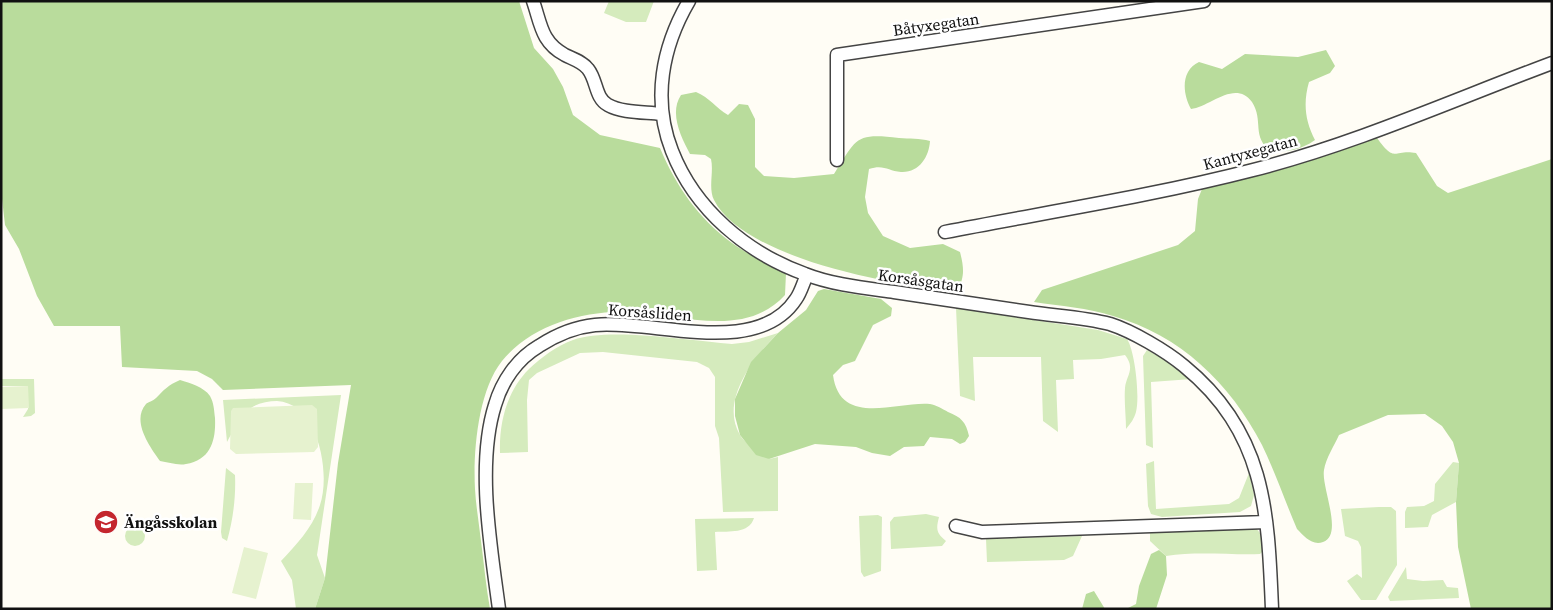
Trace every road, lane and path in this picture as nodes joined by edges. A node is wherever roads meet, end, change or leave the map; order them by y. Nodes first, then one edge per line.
1 (533, 1) edge
2 (689, 1) edge
3 (1204, 1) edge
4 (1552, 64) edge
5 (661, 114) junction
6 (837, 160) dead end
7 (945, 232) dead end
8 (807, 275) junction
9 (1266, 522) junction
10 (956, 526) dead end
11 (499, 609) edge
12 (1272, 609) edge

1 - 5 street
2 - 5 street, Korsåsgatan
3 - 6 street, Båtyxegatan
4 - 7 street, Kantyxegatan
5 - 8 street, Korsåsgatan
8 - 9 street, Korsåsgatan
8 - 11 street, Korsåsliden
9 - 10 street
9 - 12 street, Korsåsgatan

